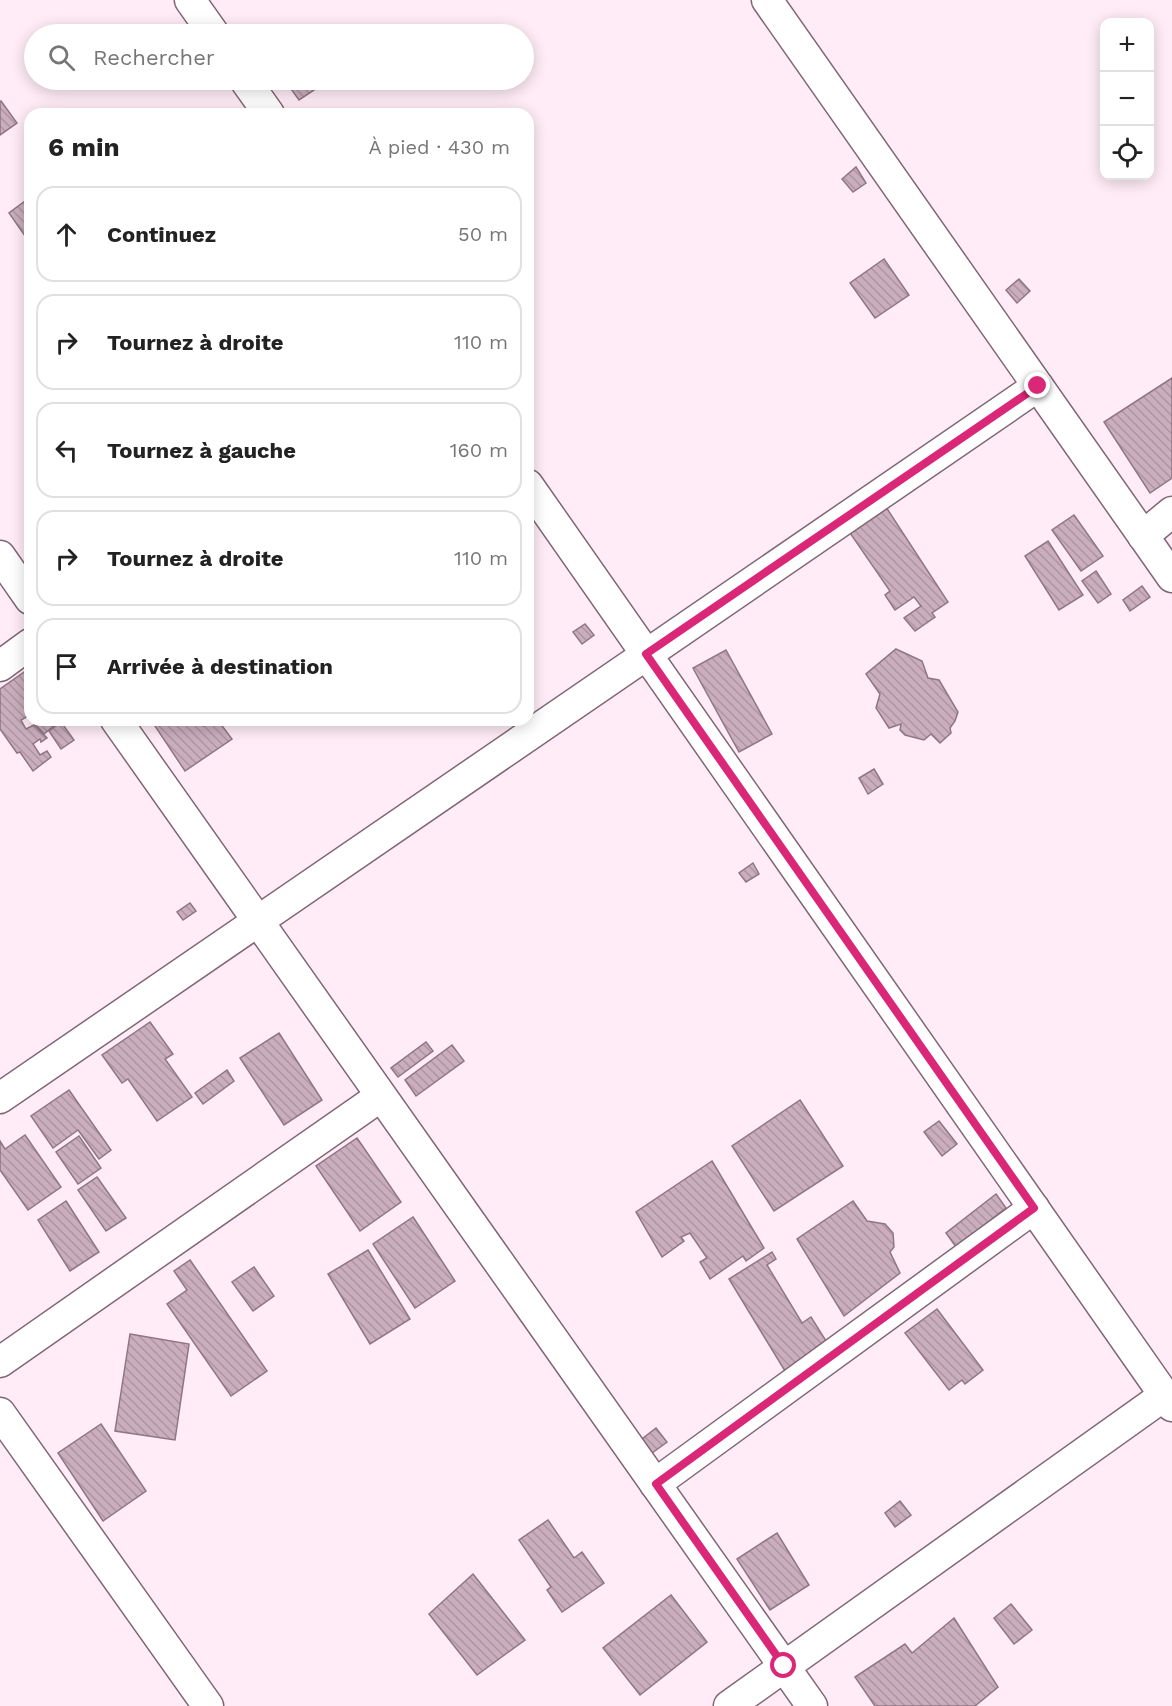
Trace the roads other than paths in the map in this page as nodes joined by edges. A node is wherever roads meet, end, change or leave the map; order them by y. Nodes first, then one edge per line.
1 (190, 0) edge
2 (767, 0) edge
3 (207, 24) edge
4 (252, 90) edge
5 (265, 108) edge
6 (1038, 386) junction
7 (534, 493) edge
8 (1172, 512) edge
9 (1143, 536) junction
10 (0, 556) edge
11 (1172, 577) edge
12 (24, 590) edge
13 (24, 648) edge
14 (646, 654) junction
15 (0, 666) edge
16 (120, 726) edge
17 (258, 921) junction
18 (381, 1096) junction
19 (0, 1098) edge
20 (1034, 1208) junction
21 (0, 1362) edge
22 (1168, 1401) edge
23 (0, 1413) edge
24 (656, 1484) junction
25 (784, 1666) junction
26 (208, 1706) edge
27 (729, 1706) edge
28 (812, 1706) edge

1 - 3 street
2 - 6 street
4 - 5 street
6 - 9 street
6 - 14 street
7 - 14 street
8 - 9 street
9 - 11 street
10 - 12 street
13 - 15 street
14 - 17 street
14 - 20 street
16 - 17 street
17 - 18 street
17 - 19 street
18 - 21 street
18 - 24 street
20 - 22 street
20 - 24 street
22 - 25 street
23 - 26 street
24 - 25 street
25 - 27 street
25 - 28 street

